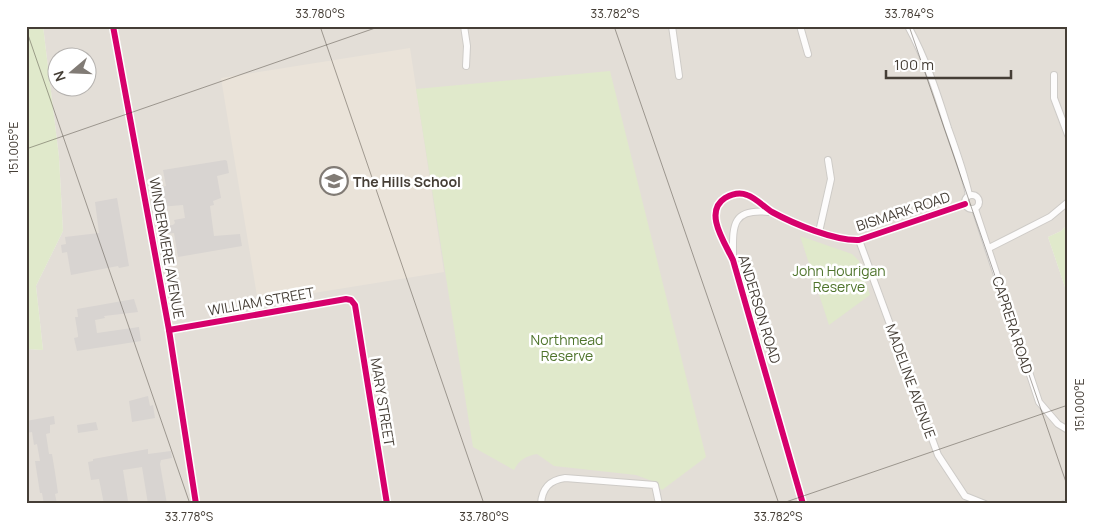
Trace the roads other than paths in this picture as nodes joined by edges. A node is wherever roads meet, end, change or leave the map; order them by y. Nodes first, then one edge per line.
1 (113, 26) edge
2 (464, 26) edge
3 (672, 26) edge
4 (800, 26) edge
5 (908, 26) edge
6 (808, 54) dead end
7 (466, 66) dead end
8 (1054, 75) dead end
9 (679, 76) dead end
10 (1068, 135) edge
11 (828, 160) dead end
12 (969, 195) junction
13 (1068, 202) edge
14 (965, 204) junction
15 (974, 209) junction
16 (771, 212) junction
17 (819, 232) junction
18 (859, 240) junction
19 (989, 248) junction
20 (734, 260) junction
21 (355, 305) joint
22 (169, 330) junction
23 (1068, 430) edge
24 (1068, 503) edge
25 (196, 504) edge
26 (387, 504) edge
27 (541, 504) edge
28 (659, 504) edge
29 (803, 504) edge
30 (985, 504) edge
31 (1064, 504) edge

1 - 22 street, WINDERMERE AVENUE
2 - 7 street
3 - 9 street
4 - 6 street
5 - 12 street
8 - 10 street
11 - 17 street
12 - 14 street
12 - 15 street
13 - 19 street
14 - 15 street
14 - 18 street, BISMARK ROAD
15 - 19 street, CAPRERA ROAD
16 - 17 street, ANDERSON ROAD
16 - 20 street, ANDERSON ROAD
16 - 20 street, ANDERSON ROAD
17 - 18 street, BISMARK ROAD
18 - 30 street, MADELINE AVENUE
19 - 23 street, CAPRERA ROAD
20 - 29 street, ANDERSON ROAD
21 - 22 street, WILLIAM STREET
21 - 26 street, MARY STREET
22 - 25 street, WINDERMERE AVENUE
24 - 31 street
27 - 28 street

